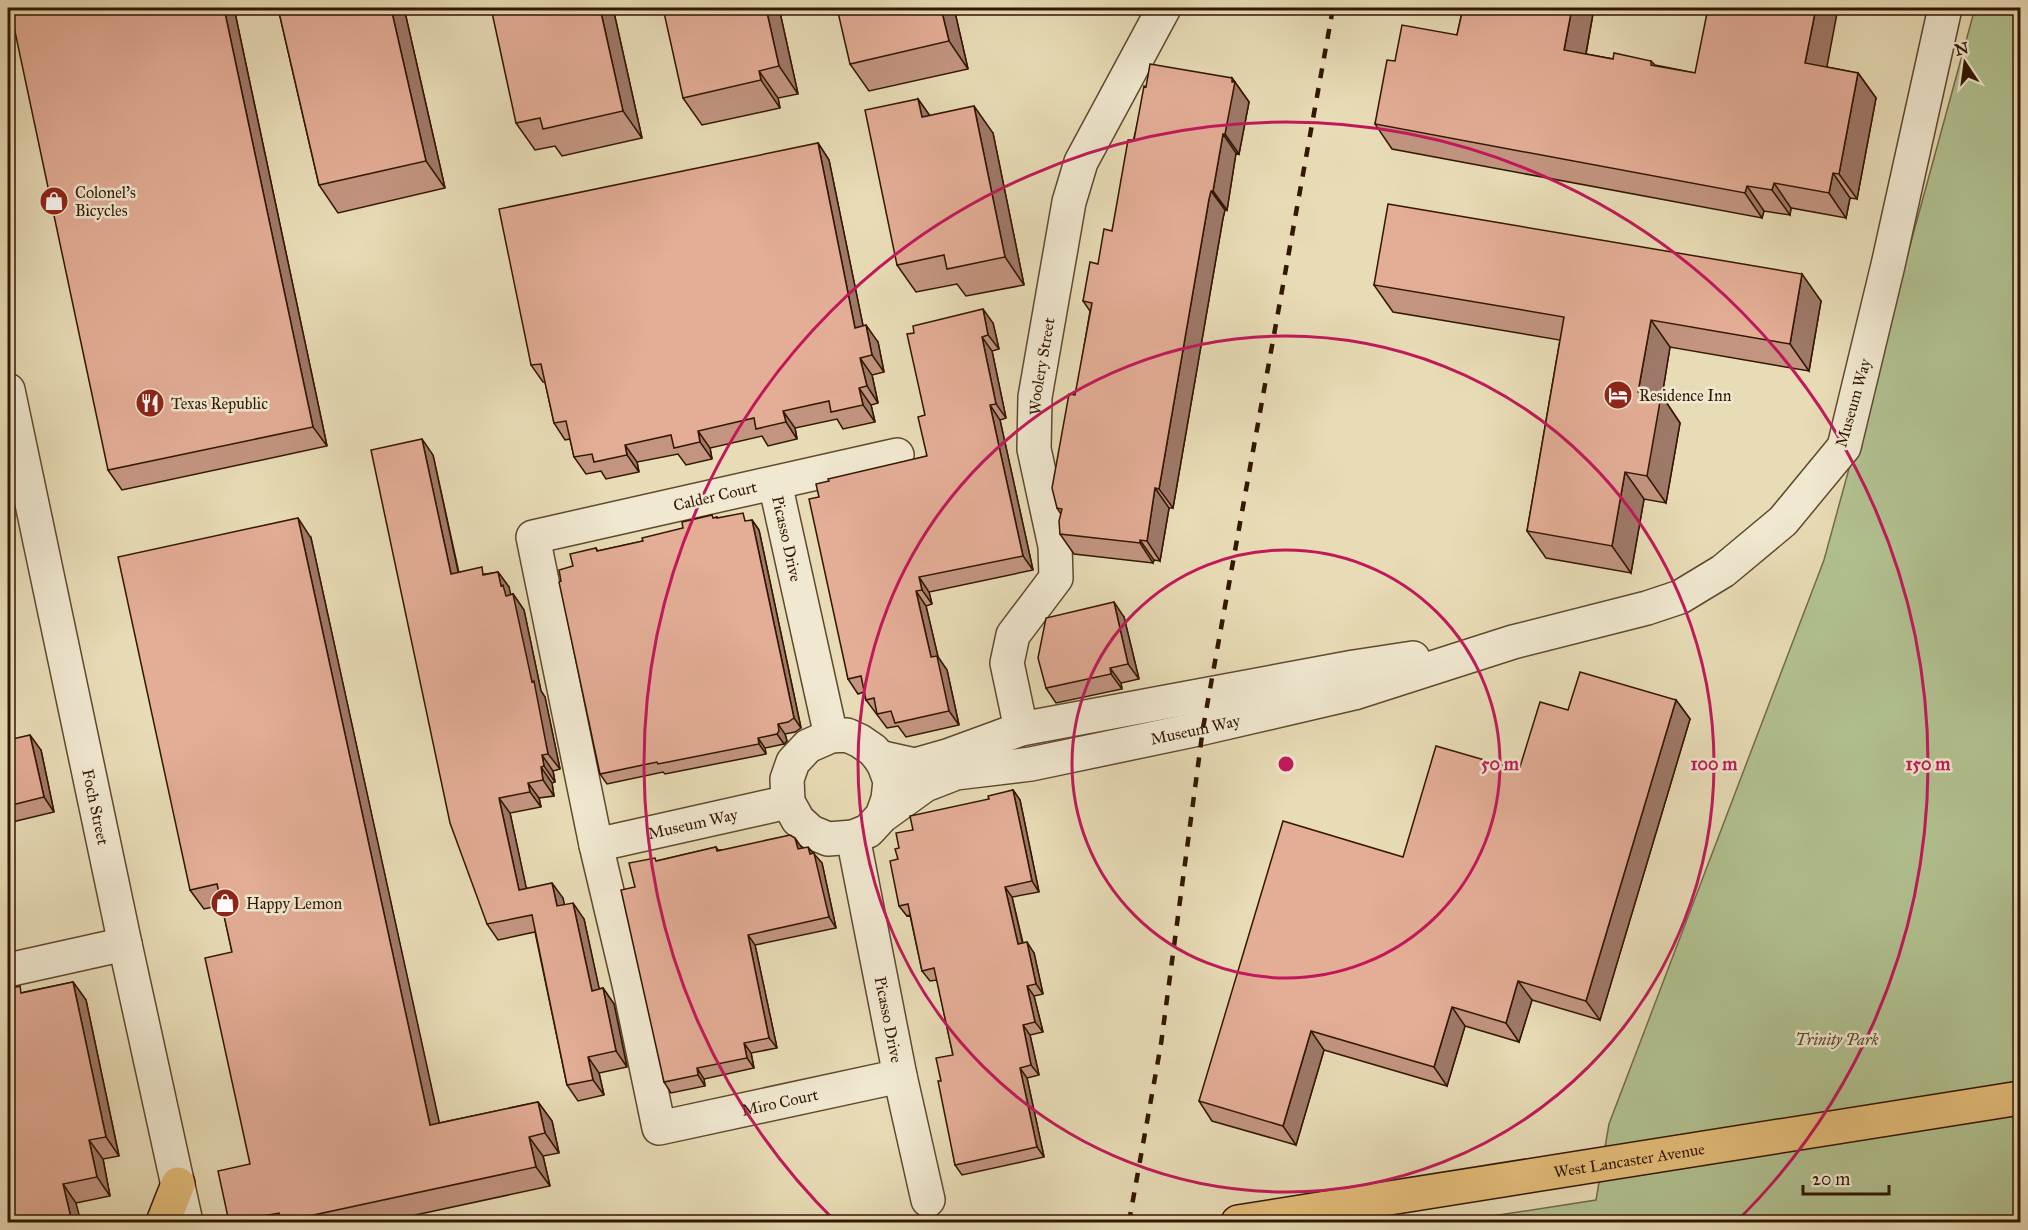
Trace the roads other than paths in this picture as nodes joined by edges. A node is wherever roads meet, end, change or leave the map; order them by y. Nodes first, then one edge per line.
1 (1164, 8) edge
2 (1945, 8) edge
3 (8, 390) edge
4 (897, 455) dead end
5 (775, 483) junction
6 (20, 510) edge
7 (1513, 642) junction
8 (1021, 729) junction
9 (831, 736) junction
10 (879, 757) junction
11 (788, 802) junction
12 (882, 816) junction
13 (853, 837) junction
14 (596, 845) junction
15 (125, 944) junction
16 (8, 970) edge
17 (900, 1076) junction
18 (2020, 1098) edge
19 (178, 1184) junction
20 (928, 1200) dead end
21 (162, 1222) edge
22 (186, 1222) edge
23 (1238, 1222) edge

1 - 8 street, Woolery Street
2 - 7 street, Museum Way
3 - 6 street, Foch Street
4 - 5 street, Calder Court
5 - 9 street, Picasso Drive
5 - 14 street, Calder Court
6 - 15 street, Foch Street
7 - 8 street, Museum Way
7 - 12 street, Museum Way
8 - 10 street, Museum Way
9 - 10 street
9 - 11 street
10 - 12 street
11 - 13 street
11 - 14 street, Museum Way
12 - 13 street
13 - 17 street, Picasso Drive
14 - 17 street, Miro Court
15 - 16 street
15 - 19 street, Foch Street
17 - 20 street, Picasso Drive
18 - 23 main road, West Lancaster Avenue
19 - 21 main road
19 - 22 street, Foch Street

